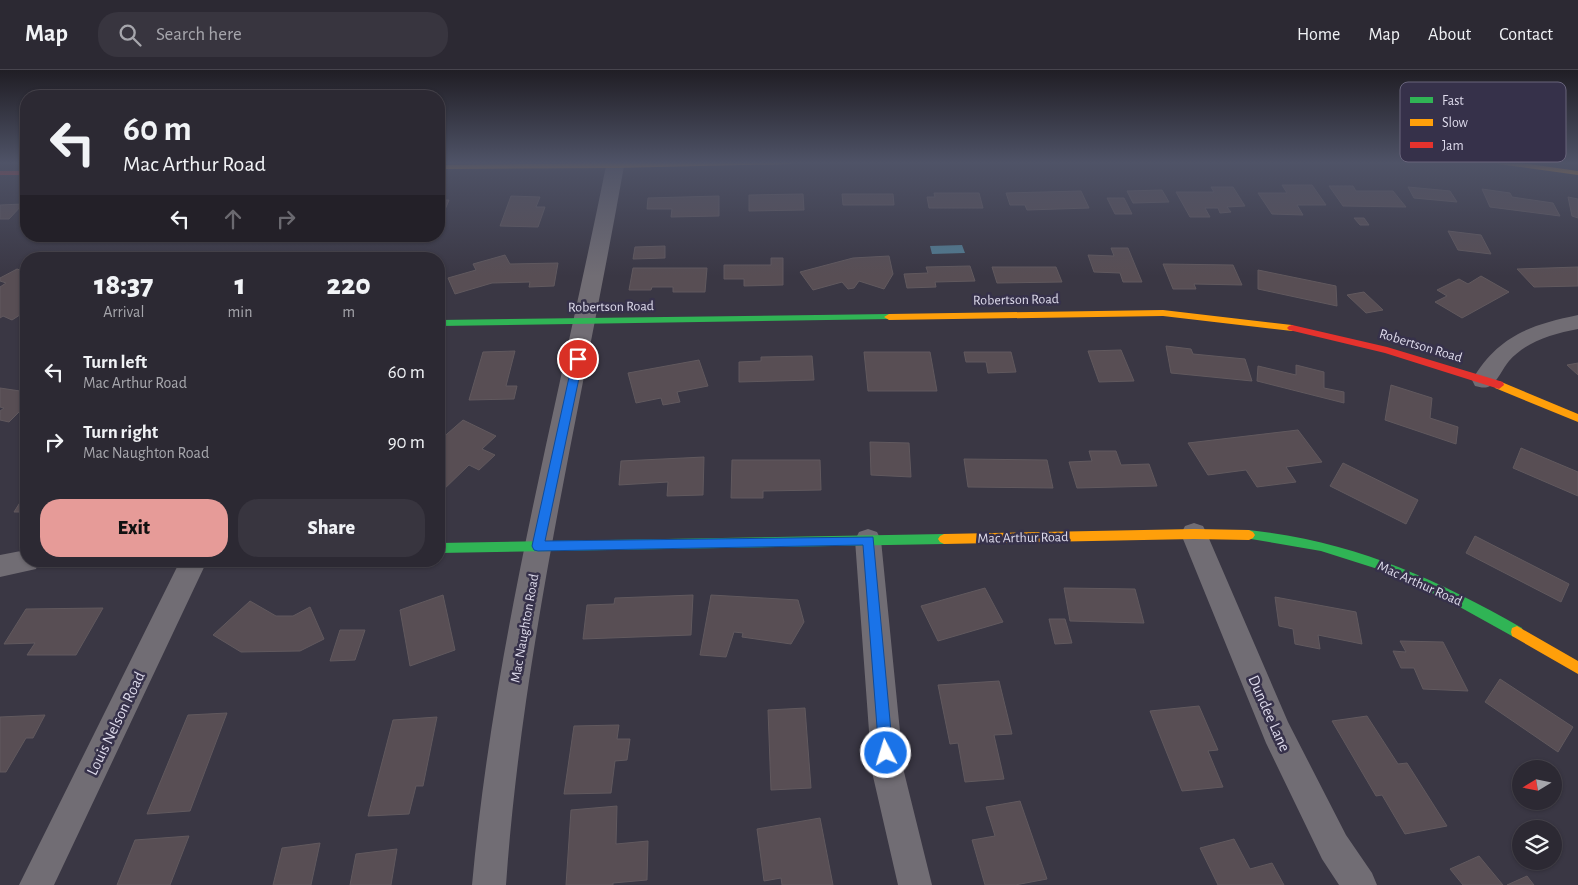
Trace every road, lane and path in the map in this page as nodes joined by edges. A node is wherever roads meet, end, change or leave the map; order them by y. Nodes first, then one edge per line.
1 (609, 200) edge
2 (586, 321) junction
3 (1578, 322) edge
4 (445, 323) edge
5 (1483, 380) junction
6 (1578, 418) edge
7 (1194, 534) junction
8 (868, 540) junction
9 (538, 546) junction
10 (445, 548) edge
11 (20, 562) edge
12 (0, 566) edge
13 (191, 567) edge
14 (1578, 668) edge
15 (36, 885) edge
16 (489, 885) edge
17 (915, 885) edge
18 (1360, 885) edge

1 - 2 street, Mac Naughton Road
2 - 4 street, Robertson Road
2 - 5 street, Robertson Road
2 - 9 street, Mac Naughton Road
3 - 5 street
5 - 6 street, Robertson Road
7 - 8 street, Mac Arthur Road
7 - 14 street, Mac Arthur Road
7 - 18 street, Dundee Lane
8 - 9 street, Mac Arthur Road
8 - 17 street
9 - 10 street, Mac Arthur Road
9 - 16 street, Mac Naughton Road
11 - 12 street
13 - 15 street, Louis Nelson Road

